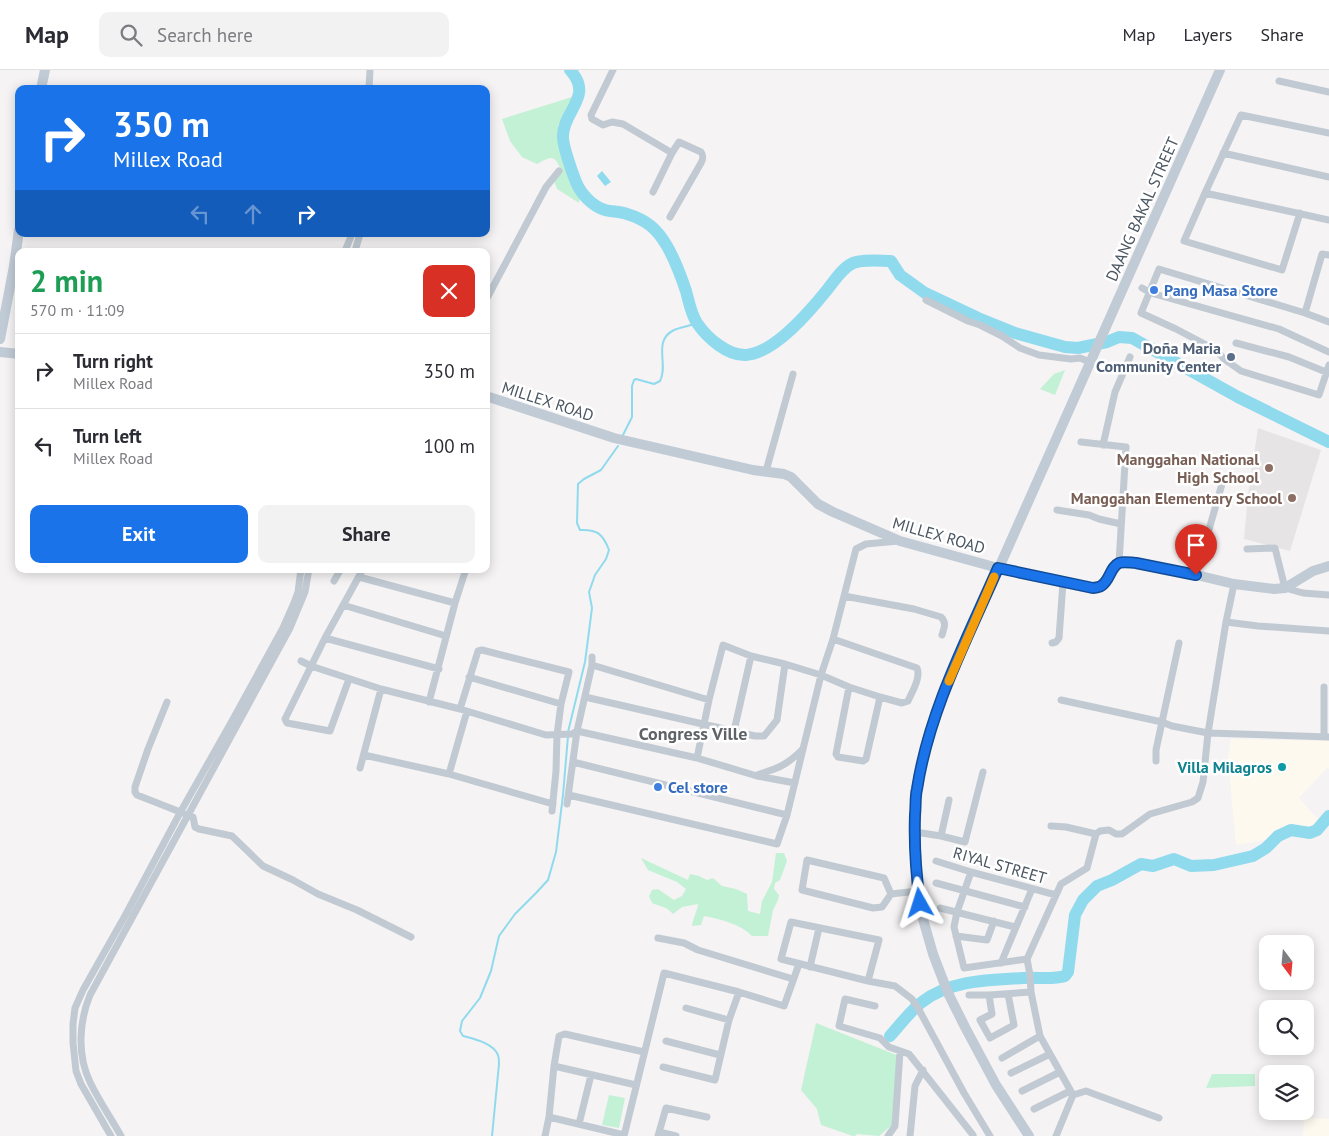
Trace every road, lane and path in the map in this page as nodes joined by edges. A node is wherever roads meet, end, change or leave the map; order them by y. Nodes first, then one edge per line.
1 (45, 70) edge
2 (370, 70) edge
3 (613, 70) edge
4 (1220, 70) edge
5 (1279, 81) dead end
6 (42, 85) edge
7 (369, 85) edge
8 (1329, 92) edge
9 (1329, 132) edge
10 (672, 152) junction
11 (1224, 153) junction
12 (559, 171) dead end
13 (1329, 177) edge
14 (653, 192) dead end
15 (1205, 193) junction
16 (1300, 213) junction
17 (670, 216) dead end
18 (1329, 220) edge
19 (1329, 255) edge
20 (15, 259) edge
21 (1142, 288) dead end
22 (490, 292) edge
23 (1151, 293) junction
24 (926, 300) dead end
25 (1305, 313) junction
26 (1329, 322) edge
27 (0, 339) edge
28 (1236, 343) dead end
29 (0, 352) edge
30 (1329, 352) edge
31 (15, 354) edge
32 (1130, 356) dead end
33 (1090, 361) junction
34 (1328, 368) edge
35 (793, 374) dead end
36 (490, 397) edge
37 (1081, 442) dead end
38 (1103, 445) junction
39 (766, 471) junction
40 (1222, 484) dead end
41 (1057, 510) dead end
42 (1121, 524) junction
43 (900, 541) junction
44 (1247, 549) dead end
45 (1119, 563) junction
46 (1329, 566) edge
47 (998, 568) junction
48 (300, 573) edge
49 (308, 573) edge
50 (339, 573) edge
51 (361, 573) edge
52 (464, 573) edge
53 (1196, 575) junction
54 (359, 577) junction
55 (334, 581) dead end
56 (1063, 582) junction
57 (1234, 584) junction
58 (1285, 588) junction
59 (1329, 595) edge
60 (844, 596) junction
61 (455, 603) junction
62 (343, 605) junction
63 (1226, 622) junction
64 (1329, 631) edge
65 (942, 635) dead end
66 (446, 636) junction
67 (325, 638) junction
68 (833, 639) junction
69 (1052, 642) dead end
70 (1179, 643) dead end
71 (751, 656) junction
72 (592, 657) dead end
73 (301, 661) dead end
74 (785, 664) junction
75 (592, 665) junction
76 (310, 666) junction
77 (439, 669) junction
78 (821, 675) junction
79 (469, 677) junction
80 (349, 679) junction
81 (1324, 686) dead end
82 (849, 687) junction
83 (381, 689) junction
84 (585, 697) junction
85 (880, 697) junction
86 (709, 700) junction
87 (1061, 700) dead end
88 (167, 702) dead end
89 (429, 702) junction
90 (561, 704) junction
91 (464, 710) junction
92 (1162, 722) junction
93 (704, 724) junction
94 (734, 731) junction
95 (575, 732) junction
96 (1208, 733) junction
97 (559, 735) junction
98 (1326, 737) edge
99 (803, 749) junction
100 (364, 755) junction
101 (697, 758) junction
102 (1156, 761) dead end
103 (573, 762) junction
104 (360, 768) dead end
105 (983, 772) dead end
106 (449, 774) junction
107 (757, 776) junction
108 (795, 783) junction
109 (569, 795) junction
110 (948, 800) dead end
111 (567, 804) dead end
112 (181, 811) junction
113 (189, 815) junction
114 (787, 815) junction
115 (1051, 826) dead end
116 (915, 832) junction
117 (1096, 834) junction
118 (940, 836) junction
119 (936, 861) dead end
120 (971, 872) junction
121 (936, 883) dead end
122 (1032, 889) junction
123 (918, 891) junction
124 (965, 891) junction
125 (891, 894) junction
126 (1056, 895) junction
127 (1025, 907) junction
128 (940, 908) dead end
129 (957, 912) junction
130 (129, 915) junction
131 (994, 921) junction
132 (1015, 927) junction
133 (819, 928) junction
134 (412, 936) dead end
135 (956, 936) junction
136 (658, 938) dead end
137 (1027, 959) junction
138 (1001, 963) junction
139 (799, 964) junction
140 (810, 967) junction
141 (793, 979) junction
142 (868, 981) junction
143 (739, 992) junction
144 (1031, 992) junction
145 (1008, 994) junction
146 (969, 995) dead end
147 (989, 995) junction
148 (876, 1006) dead end
149 (686, 1008) dead end
150 (729, 1020) junction
151 (1040, 1036) junction
152 (666, 1041) dead end
153 (900, 1051) junction
154 (644, 1052) junction
155 (1050, 1054) junction
156 (720, 1055) junction
157 (1002, 1058) dead end
158 (554, 1066) junction
159 (663, 1068) dead end
160 (923, 1070) junction
161 (1060, 1072) junction
162 (1011, 1073) dead end
163 (591, 1075) junction
164 (636, 1085) junction
165 (1022, 1090) dead end
166 (1071, 1093) junction
167 (1034, 1109) dead end
168 (549, 1117) junction
169 (707, 1117) dead end
170 (1159, 1118) dead end
171 (579, 1124) junction
172 (658, 1134) edge
173 (624, 1135) edge
174 (111, 1136) edge
175 (121, 1136) edge
176 (545, 1136) edge
177 (676, 1136) edge
178 (888, 1136) edge
179 (910, 1136) edge
180 (973, 1136) edge
181 (990, 1136) edge
182 (1029, 1136) edge
183 (1056, 1136) edge

1 - 6 street
2 - 7 street
3 - 10 street
4 - 33 street, DAANG BAKAL STREET
5 - 8 street
9 - 11 street
10 - 14 street
10 - 17 street
11 - 13 street
11 - 15 street
12 - 22 street
15 - 16 street
15 - 16 street
16 - 18 street
19 - 25 street
20 - 27 street
21 - 23 street
23 - 25 street
23 - 30 street
23 - 34 street
24 - 33 street
25 - 26 street
28 - 34 street
29 - 31 street
32 - 38 street
33 - 47 street, DAANG BAKAL STREET
35 - 39 street
36 - 39 street, MILLEX ROAD
37 - 38 street
38 - 42 street
39 - 43 street, MILLEX ROAD
40 - 53 street
41 - 42 street
42 - 45 street
43 - 47 street, MILLEX ROAD
43 - 60 street
44 - 58 street
45 - 53 street
45 - 56 street, MILLEX ROAD
46 - 58 street
47 - 56 street, MILLEX ROAD
47 - 116 street, DAANG BAKAL STREET
48 - 112 street
49 - 113 street
50 - 55 street
51 - 54 street
52 - 61 street
53 - 57 street
54 - 61 street
54 - 62 street
56 - 69 street
57 - 58 street
57 - 63 street
58 - 59 street
60 - 65 street
60 - 68 street
61 - 66 street
62 - 66 street
62 - 67 street
63 - 64 street
63 - 96 street
66 - 77 street
67 - 76 street
67 - 77 street
68 - 78 street
68 - 85 street
70 - 92 street
71 - 74 street
71 - 86 street
71 - 94 street
72 - 75 street
73 - 76 street
74 - 78 street
74 - 94 street
75 - 84 street
75 - 86 street
76 - 80 street
76 - 80 street
77 - 89 street
78 - 82 street
78 - 99 street
79 - 90 street
79 - 90 street
79 - 91 street
80 - 83 street
81 - 98 street
82 - 85 street
82 - 85 street
83 - 89 street
83 - 100 street
84 - 93 street
84 - 95 street
86 - 93 street
87 - 92 street
88 - 112 street
89 - 91 street
90 - 97 street
91 - 97 street
91 - 106 street
92 - 96 street
92 - 102 street
93 - 94 street
93 - 101 street
95 - 97 street
95 - 101 street
95 - 103 street
96 - 98 street
96 - 117 street
97 - 106 street
99 - 107 street
99 - 108 street
100 - 104 street
100 - 106 street
101 - 107 street
103 - 109 street
103 - 114 street
105 - 118 street
107 - 108 street
108 - 114 street
109 - 111 street
109 - 114 street
110 - 118 street
112 - 113 street
112 - 130 street
113 - 130 street
113 - 134 street
115 - 117 street
116 - 118 street
116 - 123 street, DAANG BAKAL STREET
117 - 126 street
119 - 120 street, RIYAL STREET
120 - 122 street, RIYAL STREET
120 - 124 street
121 - 124 street
122 - 126 street, RIYAL STREET
122 - 127 street
123 - 125 street
123 - 182 street, DAANG BAKAL STREET
124 - 127 street
124 - 129 street
125 - 125 street
126 - 137 street
127 - 132 street
128 - 129 street
129 - 131 street
129 - 135 street
130 - 174 street
130 - 175 street
131 - 132 street
131 - 135 street
132 - 138 street
133 - 139 street
133 - 140 street
133 - 142 street
135 - 138 street
136 - 141 street
137 - 138 street
137 - 144 street
139 - 140 street
139 - 141 street
140 - 142 street
141 - 143 street
142 - 181 street
143 - 150 street
143 - 154 street
144 - 145 street
144 - 151 street
145 - 147 street
145 - 147 street
146 - 147 street
148 - 153 street
149 - 150 street
150 - 156 street
151 - 155 street
151 - 157 street
152 - 156 street
153 - 160 street
153 - 178 street
154 - 158 street
154 - 164 street
155 - 161 street
155 - 162 street
156 - 159 street
158 - 163 street
158 - 168 street
160 - 179 street
160 - 180 street
161 - 165 street
161 - 166 street
163 - 164 street
163 - 171 street
164 - 173 street
166 - 167 street
166 - 170 street
166 - 183 street
168 - 171 street
168 - 176 street
169 - 172 street
171 - 173 street
172 - 177 street

